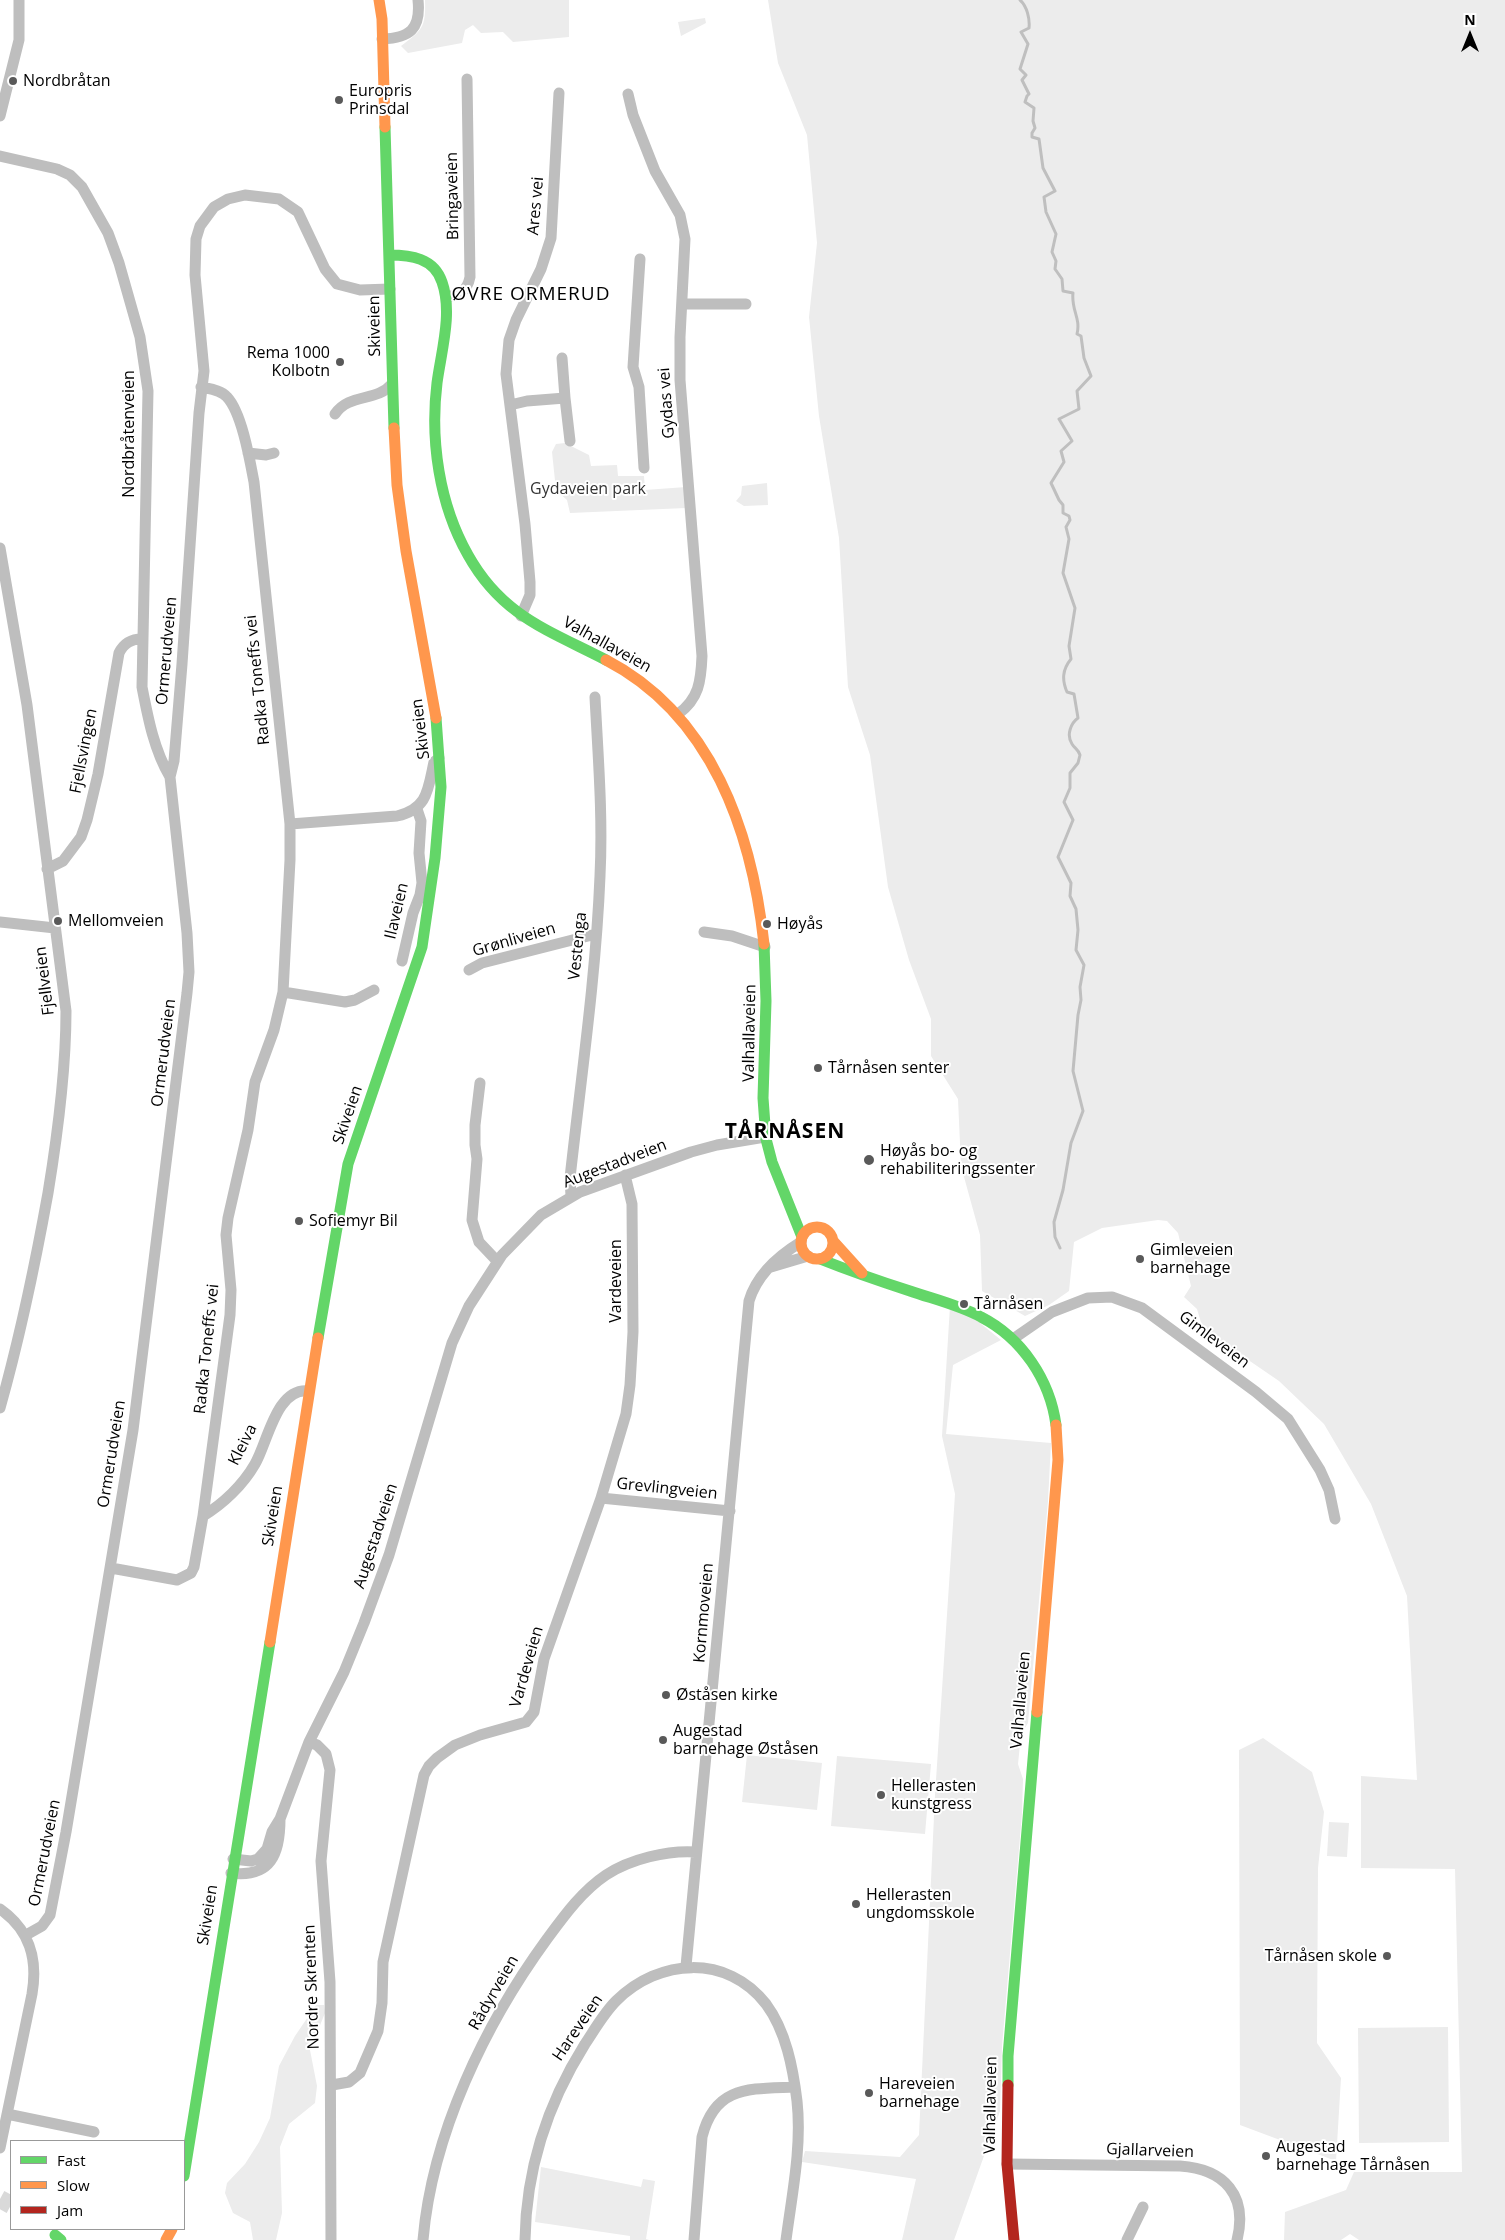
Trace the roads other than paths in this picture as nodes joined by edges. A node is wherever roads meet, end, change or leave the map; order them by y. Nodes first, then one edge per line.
1 (19, 0) edge
2 (379, 0) edge
3 (386, 0) edge
4 (418, 0) edge
5 (382, 19) junction
6 (382, 39) junction
7 (467, 79) dead end
8 (559, 93) dead end
9 (628, 94) dead end
10 (0, 114) edge
11 (0, 156) edge
12 (389, 255) junction
13 (640, 259) dead end
14 (390, 290) junction
15 (446, 296) junction
16 (682, 304) junction
17 (746, 304) dead end
18 (562, 358) dead end
19 (392, 384) junction
20 (202, 387) junction
21 (565, 398) junction
22 (510, 404) junction
23 (335, 414) dead end
24 (570, 441) dead end
25 (248, 453) junction
26 (274, 453) dead end
27 (644, 468) dead end
28 (0, 548) edge
29 (521, 616) junction
30 (142, 639) junction
31 (595, 697) dead end
32 (678, 714) junction
33 (441, 757) junction
34 (170, 777) junction
35 (417, 809) junction
36 (290, 824) junction
37 (47, 869) junction
38 (0, 922) edge
39 (55, 928) junction
40 (704, 932) dead end
41 (596, 934) junction
42 (765, 947) junction
43 (402, 961) dead end
44 (469, 970) dead end
45 (374, 990) dead end
46 (283, 992) junction
47 (480, 1083) dead end
48 (765, 1137) junction
49 (625, 1175) junction
50 (571, 1196) junction
51 (788, 1200) junction
52 (817, 1226) junction
53 (801, 1239) junction
54 (834, 1242) junction
55 (808, 1256) junction
56 (820, 1259) junction
57 (497, 1261) junction
58 (769, 1268) junction
59 (863, 1274) junction
60 (1013, 1339) junction
61 (309, 1391) junction
62 (0, 1408) edge
63 (601, 1498) junction
64 (730, 1511) junction
65 (203, 1516) junction
66 (1335, 1519) dead end
67 (111, 1568) junction
68 (309, 1742) junction
69 (280, 1819) junction
70 (696, 1852) junction
71 (233, 1859) junction
72 (231, 1873) junction
73 (0, 1909) edge
74 (26, 1935) junction
75 (686, 1966) junction
76 (332, 2085) junction
77 (795, 2087) junction
78 (8, 2114) junction
79 (94, 2132) dead end
80 (0, 2148) edge
81 (1006, 2164) junction
82 (185, 2170) edge
83 (1143, 2207) dead end
84 (332, 2240) edge
85 (423, 2240) edge
86 (525, 2240) edge
87 (694, 2240) edge
88 (786, 2240) edge
89 (1014, 2240) edge
90 (1127, 2240) edge
91 (1237, 2240) edge

1 - 10 street
2 - 5 street
3 - 5 street
4 - 6 street
5 - 6 street, Skiveien
6 - 12 street, Skiveien
7 - 15 street, Bringaveien
8 - 22 street, Ares vei
9 - 16 street, Gydas vei
11 - 30 street, Nordbråtenveien
12 - 14 street, Skiveien
12 - 15 street, Valhallaveien
13 - 27 street, Gydas vei
14 - 19 street, Skiveien
14 - 20 street, Ormerudveien
15 - 29 street, Valhallaveien
16 - 17 street
16 - 32 street, Gydas vei
18 - 21 street
19 - 23 street
19 - 33 street, Skiveien
20 - 25 street, Radka Toneffs vei
20 - 34 street, Ormerudveien
21 - 22 street
21 - 24 street
22 - 29 street, Ares vei
25 - 26 street
25 - 36 street, Radka Toneffs vei
28 - 37 street, Fjellveien
29 - 32 street, Valhallaveien
30 - 34 street, Nordbråtenveien
30 - 37 street, Fjellsvingen
31 - 41 street, Vestenga
32 - 42 street, Valhallaveien
33 - 35 street
33 - 61 street, Skiveien
34 - 67 street, Ormerudveien
35 - 36 street
35 - 43 street, Ilaveien
36 - 46 street, Radka Toneffs vei
37 - 39 street, Fjellveien
38 - 39 street
39 - 62 street, Fjellveien
40 - 42 street
41 - 44 street, Grønliveien
41 - 50 street, Vestenga
42 - 48 street, Valhallaveien
45 - 46 street
46 - 65 street, Radka Toneffs vei
47 - 57 street
48 - 49 street, Augestadveien
48 - 51 street, Valhallaveien
49 - 50 street, Augestadveien
49 - 63 street, Vardeveien
50 - 57 street, Augestadveien
51 - 52 street, Valhallaveien
51 - 53 street, Valhallaveien
52 - 53 street
52 - 54 street
53 - 55 street
53 - 58 street, Kornmoveien
54 - 56 street
54 - 59 street, Valhallaveien
55 - 56 street
55 - 58 street
56 - 59 street, Valhallaveien
57 - 68 street, Augestadveien
58 - 64 street, Kornmoveien
59 - 60 street, Valhallaveien
60 - 66 street, Gimleveien
60 - 81 street, Valhallaveien
61 - 65 street, Kleiva
61 - 71 street, Skiveien
63 - 64 street, Grevlingveien
63 - 76 street, Vardeveien
64 - 70 street, Kornmoveien
65 - 67 street, Radka Toneffs vei
67 - 74 street, Ormerudveien
68 - 69 street, Augestadveien
68 - 76 street, Nordre Skrenten
69 - 71 street, Augestadveien
69 - 72 street, Augestadveien
70 - 75 street, Kornmoveien
70 - 85 street, Rådyrveien
71 - 72 street, Skiveien
72 - 82 street, Skiveien
73 - 74 street
74 - 78 street
75 - 77 street, Hareveien
75 - 86 street, Hareveien
76 - 84 street, Nordre Skrenten
77 - 87 street
77 - 88 street, Hareveien
78 - 79 street
78 - 80 street
81 - 89 street, Valhallaveien
81 - 91 street, Gjallarveien
83 - 90 street

